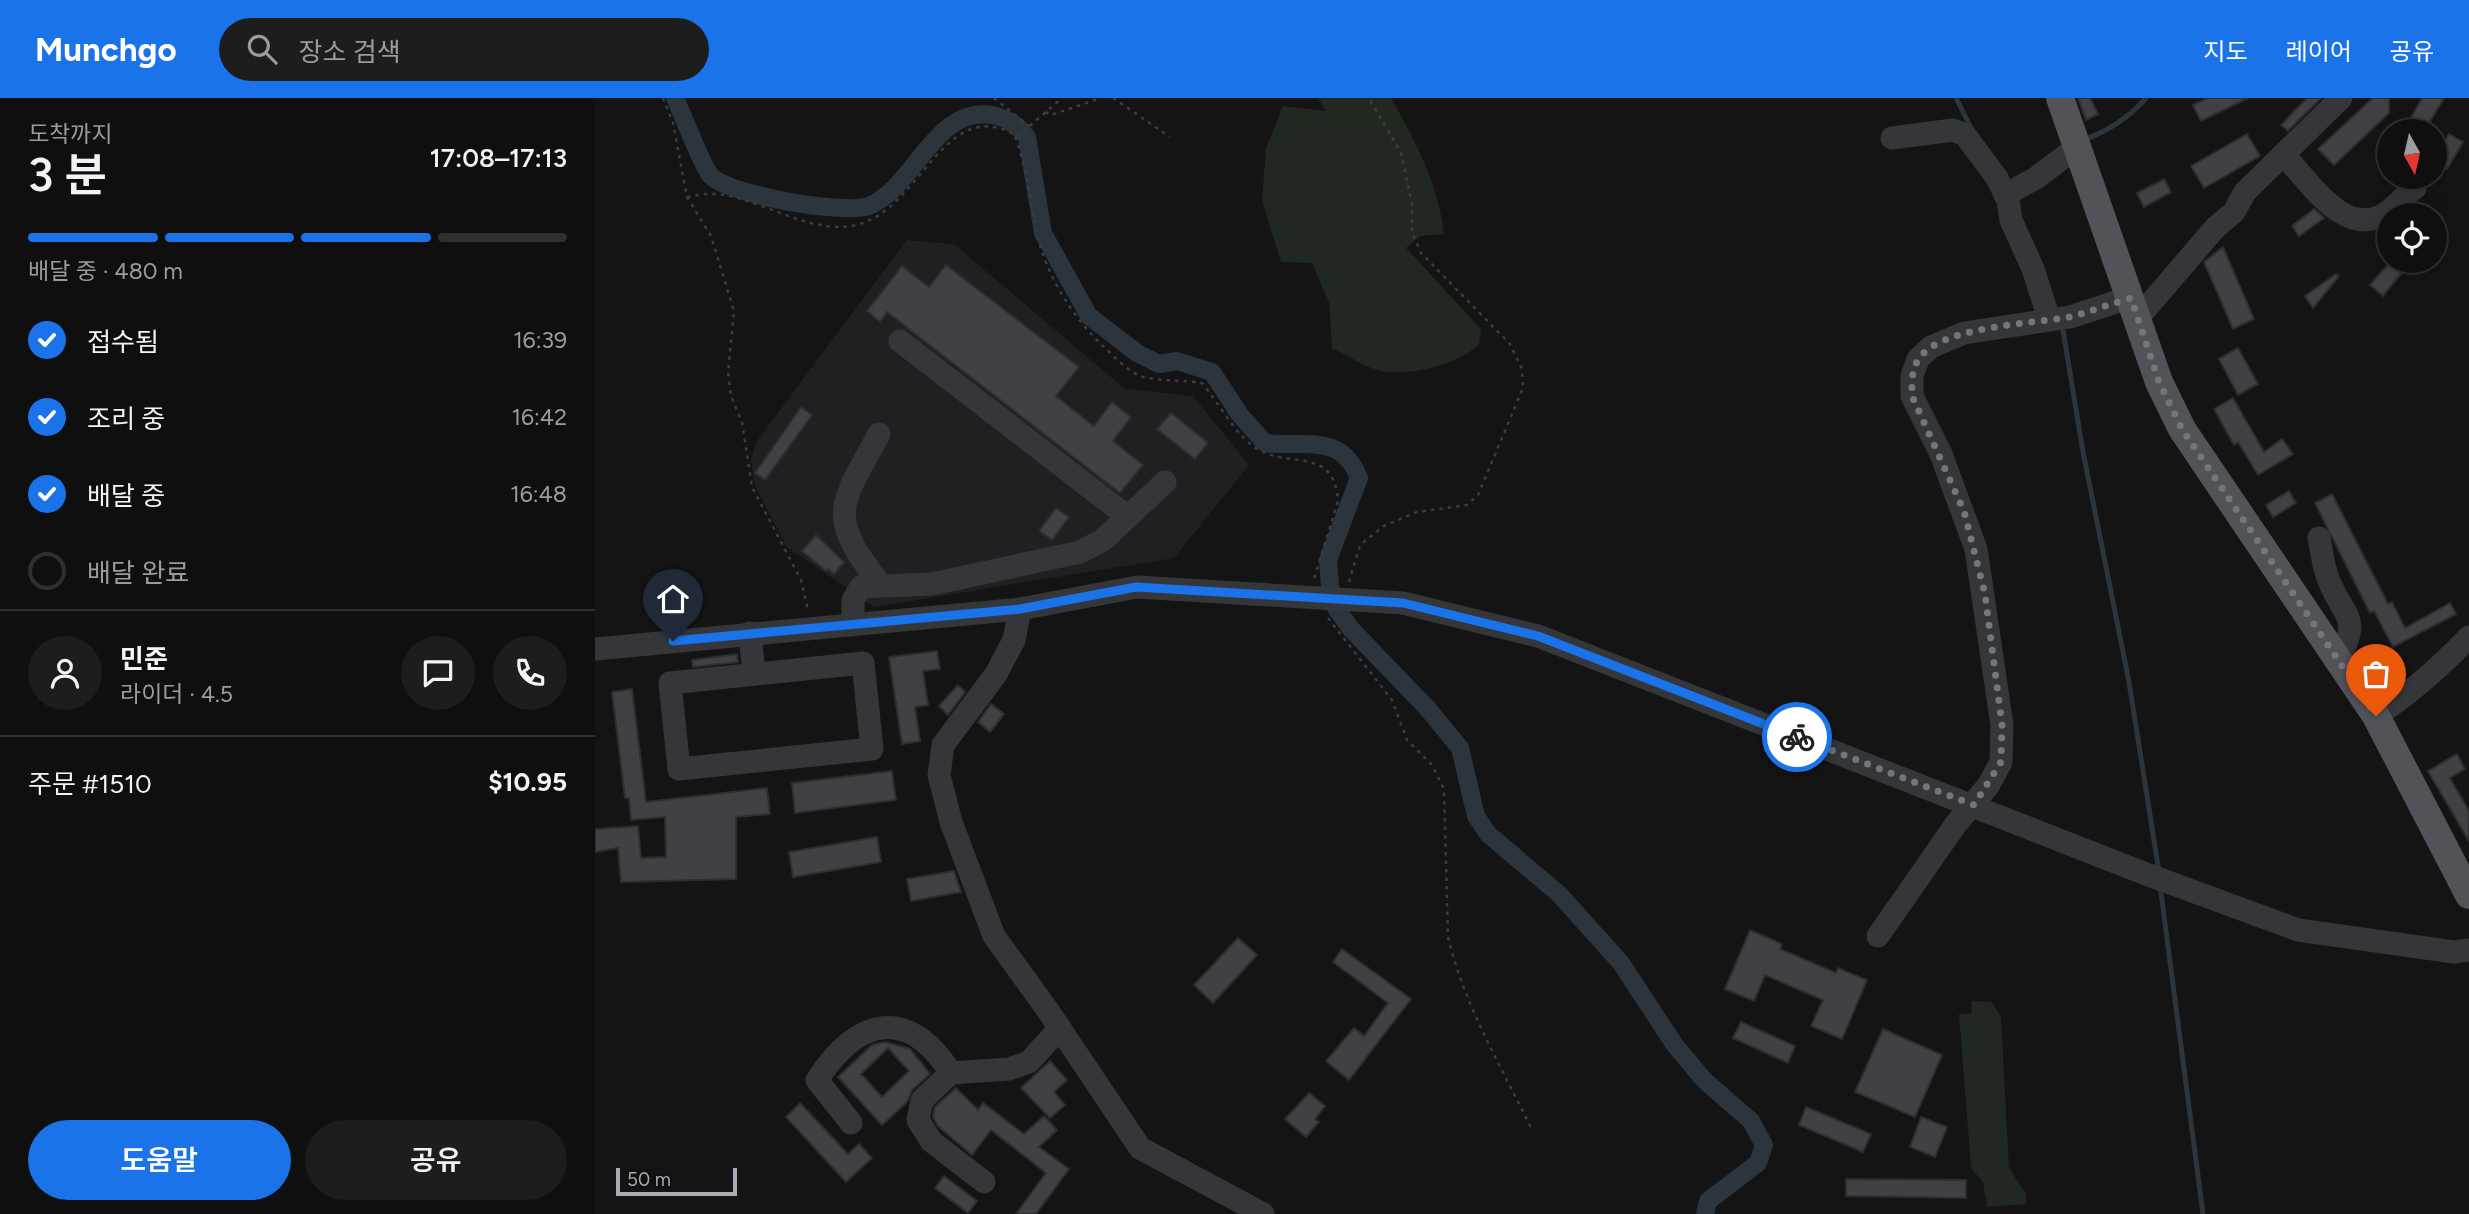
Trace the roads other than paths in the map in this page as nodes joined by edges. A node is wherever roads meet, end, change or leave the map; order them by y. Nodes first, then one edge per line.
1 (2060, 98) edge
2 (2341, 98) edge
3 (1892, 138) dead end
4 (2075, 145) junction
5 (2284, 155) junction
6 (2414, 189) edge
7 (2005, 195) junction
8 (2133, 305) junction
9 (2059, 318) junction
10 (900, 341) dead end
11 (879, 434) dead end
12 (1165, 482) dead end
13 (1128, 517) junction
14 (2319, 538) dead end
15 (880, 584) junction
16 (1020, 609) junction
17 (853, 624) junction
18 (750, 633) junction
19 (2469, 637) edge
20 (595, 649) edge
21 (2338, 660) junction
22 (754, 674) junction
23 (2376, 716) junction
24 (1974, 805) junction
25 (2469, 895) edge
26 (1878, 936) dead end
27 (2469, 950) edge
28 (1060, 1028) junction
29 (951, 1073) junction
30 (851, 1123) dead end
31 (984, 1182) dead end
32 (1263, 1214) edge

1 - 4 main road
2 - 5 street
3 - 7 street
4 - 7 street
4 - 8 main road
5 - 6 street
5 - 8 street
7 - 9 street
8 - 9 street
8 - 21 main road
9 - 24 street
10 - 13 street
11 - 15 street
12 - 13 street
13 - 15 street
14 - 21 street
15 - 17 street
16 - 17 street
16 - 24 street
16 - 28 street
17 - 18 street
18 - 20 street
18 - 22 street
19 - 23 street
21 - 23 main road
22 - 22 street
23 - 25 main road
24 - 26 street
24 - 27 street
28 - 29 street
28 - 32 street
29 - 30 street
29 - 31 street

